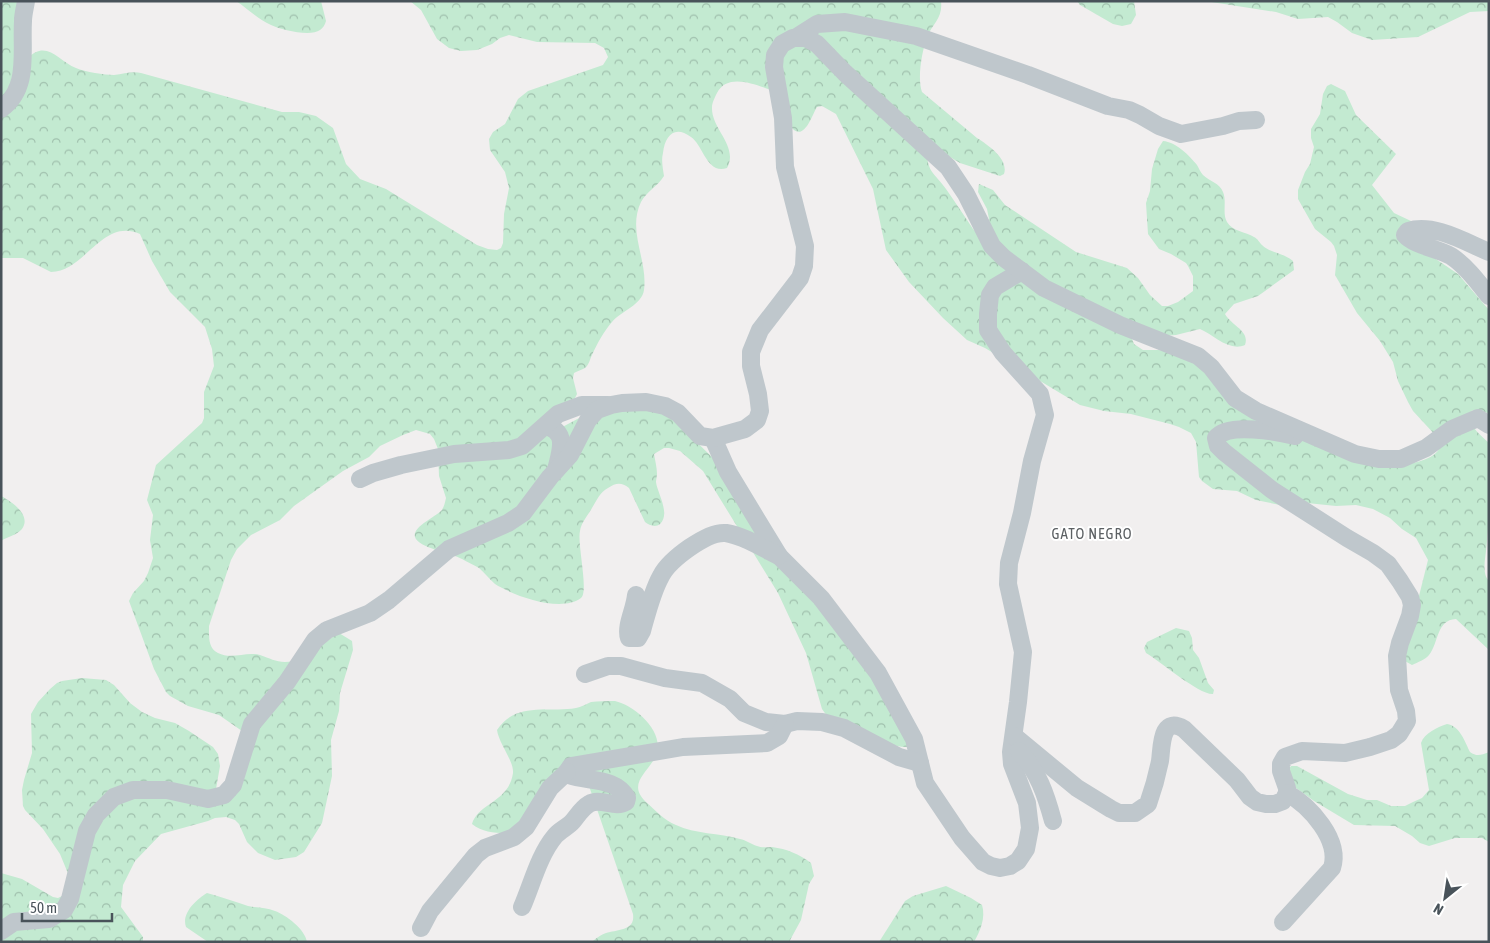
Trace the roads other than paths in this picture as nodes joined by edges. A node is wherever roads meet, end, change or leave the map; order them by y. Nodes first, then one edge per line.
1 (26, 1) edge
2 (795, 38) junction
3 (1, 109) edge
4 (1256, 120) dead end
5 (1489, 252) edge
6 (1022, 271) junction
7 (1489, 296) edge
8 (611, 405) junction
9 (1489, 425) edge
10 (546, 426) junction
11 (1311, 435) junction
12 (712, 438) junction
13 (556, 470) junction
14 (360, 479) dead end
15 (780, 556) junction
16 (636, 595) dead end
17 (585, 674) dead end
18 (786, 724) junction
19 (1013, 740) junction
20 (920, 764) junction
21 (567, 772) junction
22 (1287, 793) junction
23 (1053, 821) dead end
24 (522, 907) dead end
25 (1283, 922) dead end
26 (421, 928) dead end
27 (1, 931) edge

1 - 3 street
2 - 4 street
2 - 6 street
2 - 12 street
5 - 7 street
6 - 11 street
6 - 19 street
8 - 10 street
8 - 12 street
8 - 13 street
9 - 11 street
10 - 13 street
10 - 14 street
11 - 22 street
12 - 15 street
13 - 27 street
15 - 16 street
15 - 20 street
17 - 18 street
18 - 20 street
18 - 21 street
19 - 20 street
19 - 22 street
19 - 23 street
21 - 24 street
21 - 26 street
22 - 25 street

